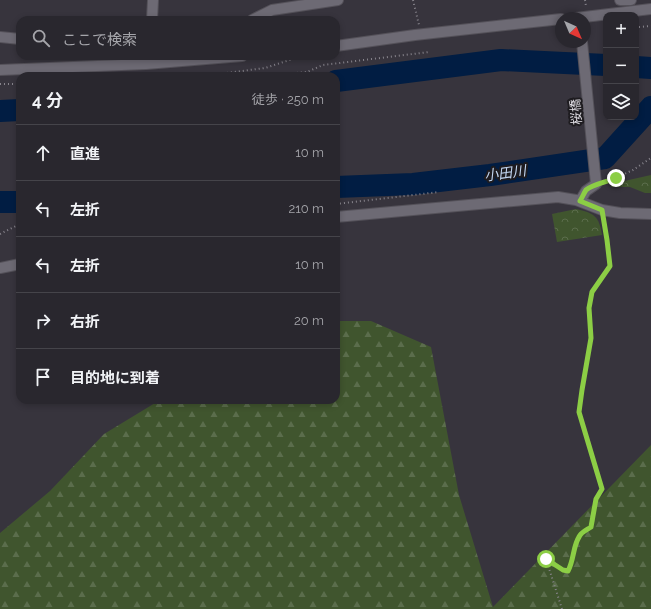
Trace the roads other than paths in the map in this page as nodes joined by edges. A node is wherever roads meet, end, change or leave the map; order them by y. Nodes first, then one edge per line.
1 (153, 0) edge
2 (338, 0) edge
3 (620, 0) edge
4 (631, 0) edge
5 (651, 9) edge
6 (152, 16) edge
7 (260, 16) edge
8 (591, 17) edge
9 (555, 21) edge
10 (0, 37) edge
11 (16, 39) edge
12 (340, 45) edge
13 (583, 48) edge
14 (148, 60) edge
15 (0, 70) edge
16 (580, 201) junction
17 (651, 214) edge
18 (340, 217) edge
19 (16, 265) edge
20 (0, 268) edge

1 - 6 street
2 - 7 street
3 - 4 street
5 - 8 street
9 - 12 street
10 - 11 street
13 - 16 street, 桜橋
14 - 15 street
16 - 17 street
16 - 18 street
19 - 20 street

